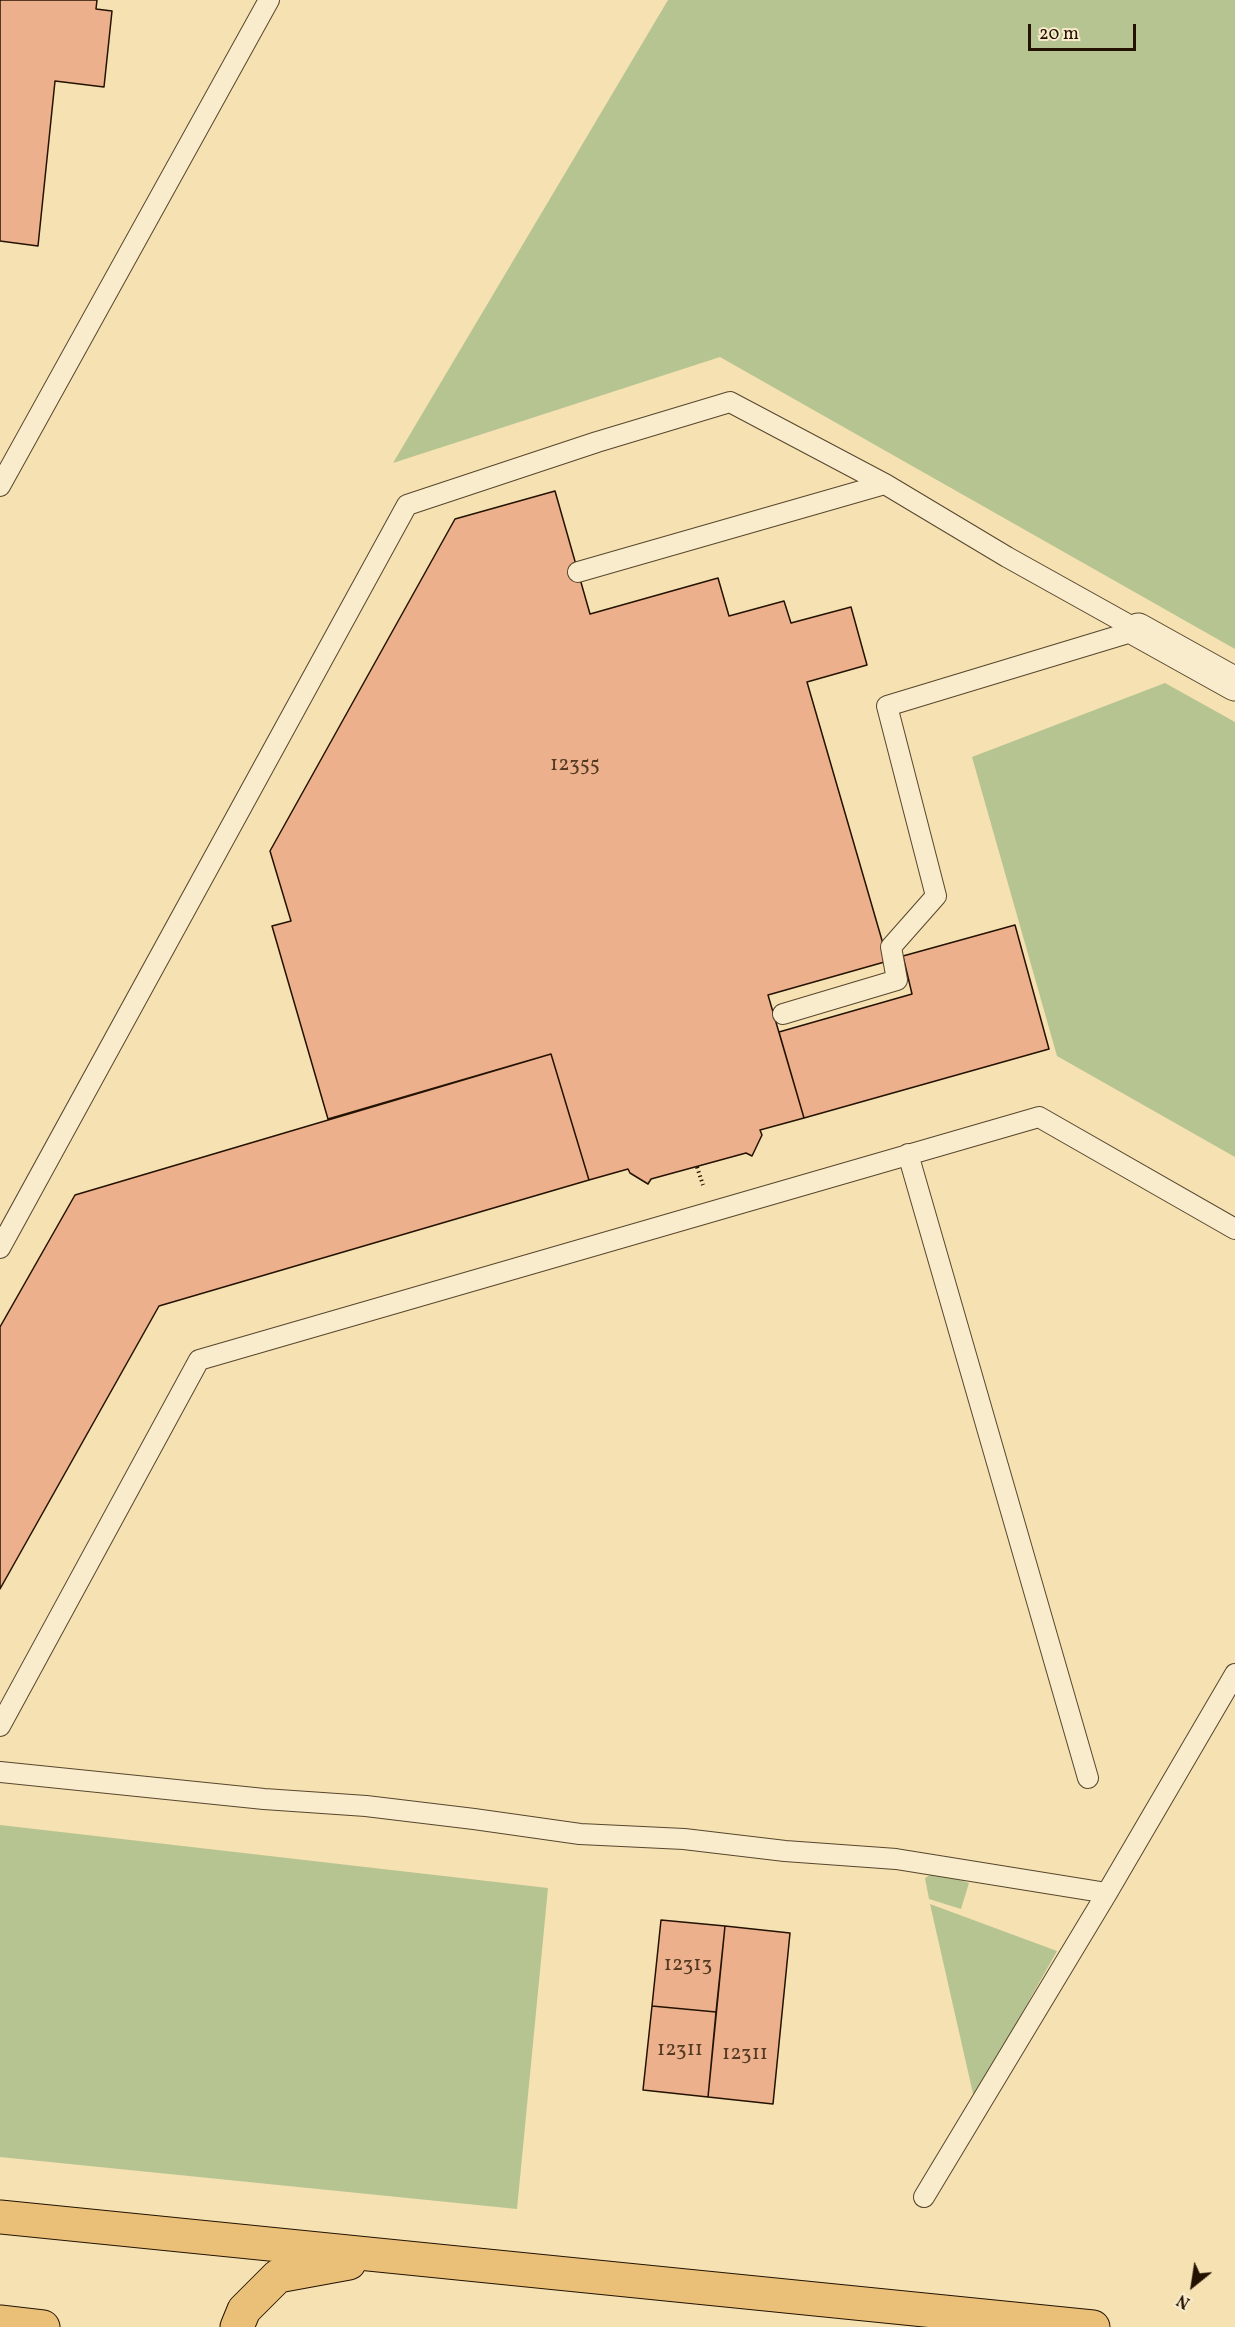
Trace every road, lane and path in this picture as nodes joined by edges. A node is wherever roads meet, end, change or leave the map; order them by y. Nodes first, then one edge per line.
1 (269, 0) edge
2 (885, 484) junction
3 (0, 486) edge
4 (578, 572) dead end
5 (1138, 630) junction
6 (1235, 684) edge
7 (783, 1014) dead end
8 (908, 1154) junction
9 (1235, 1229) edge
10 (0, 1248) edge
11 (1235, 1674) edge
12 (0, 1726) edge
13 (0, 1772) edge
14 (1088, 1778) dead end
15 (1107, 1893) junction
16 (924, 2197) dead end
17 (0, 2217) edge
18 (386, 2256) junction
19 (0, 2322) edge
20 (43, 2327) edge
21 (237, 2327) edge
22 (1093, 2327) edge

1 - 3 lane
2 - 4 lane
2 - 5 lane
2 - 10 lane
5 - 6 street
5 - 7 lane
8 - 9 lane
8 - 12 lane
8 - 14 lane
11 - 15 lane
13 - 15 lane
15 - 16 lane
17 - 18 highway
18 - 21 highway
18 - 22 highway
19 - 20 highway

